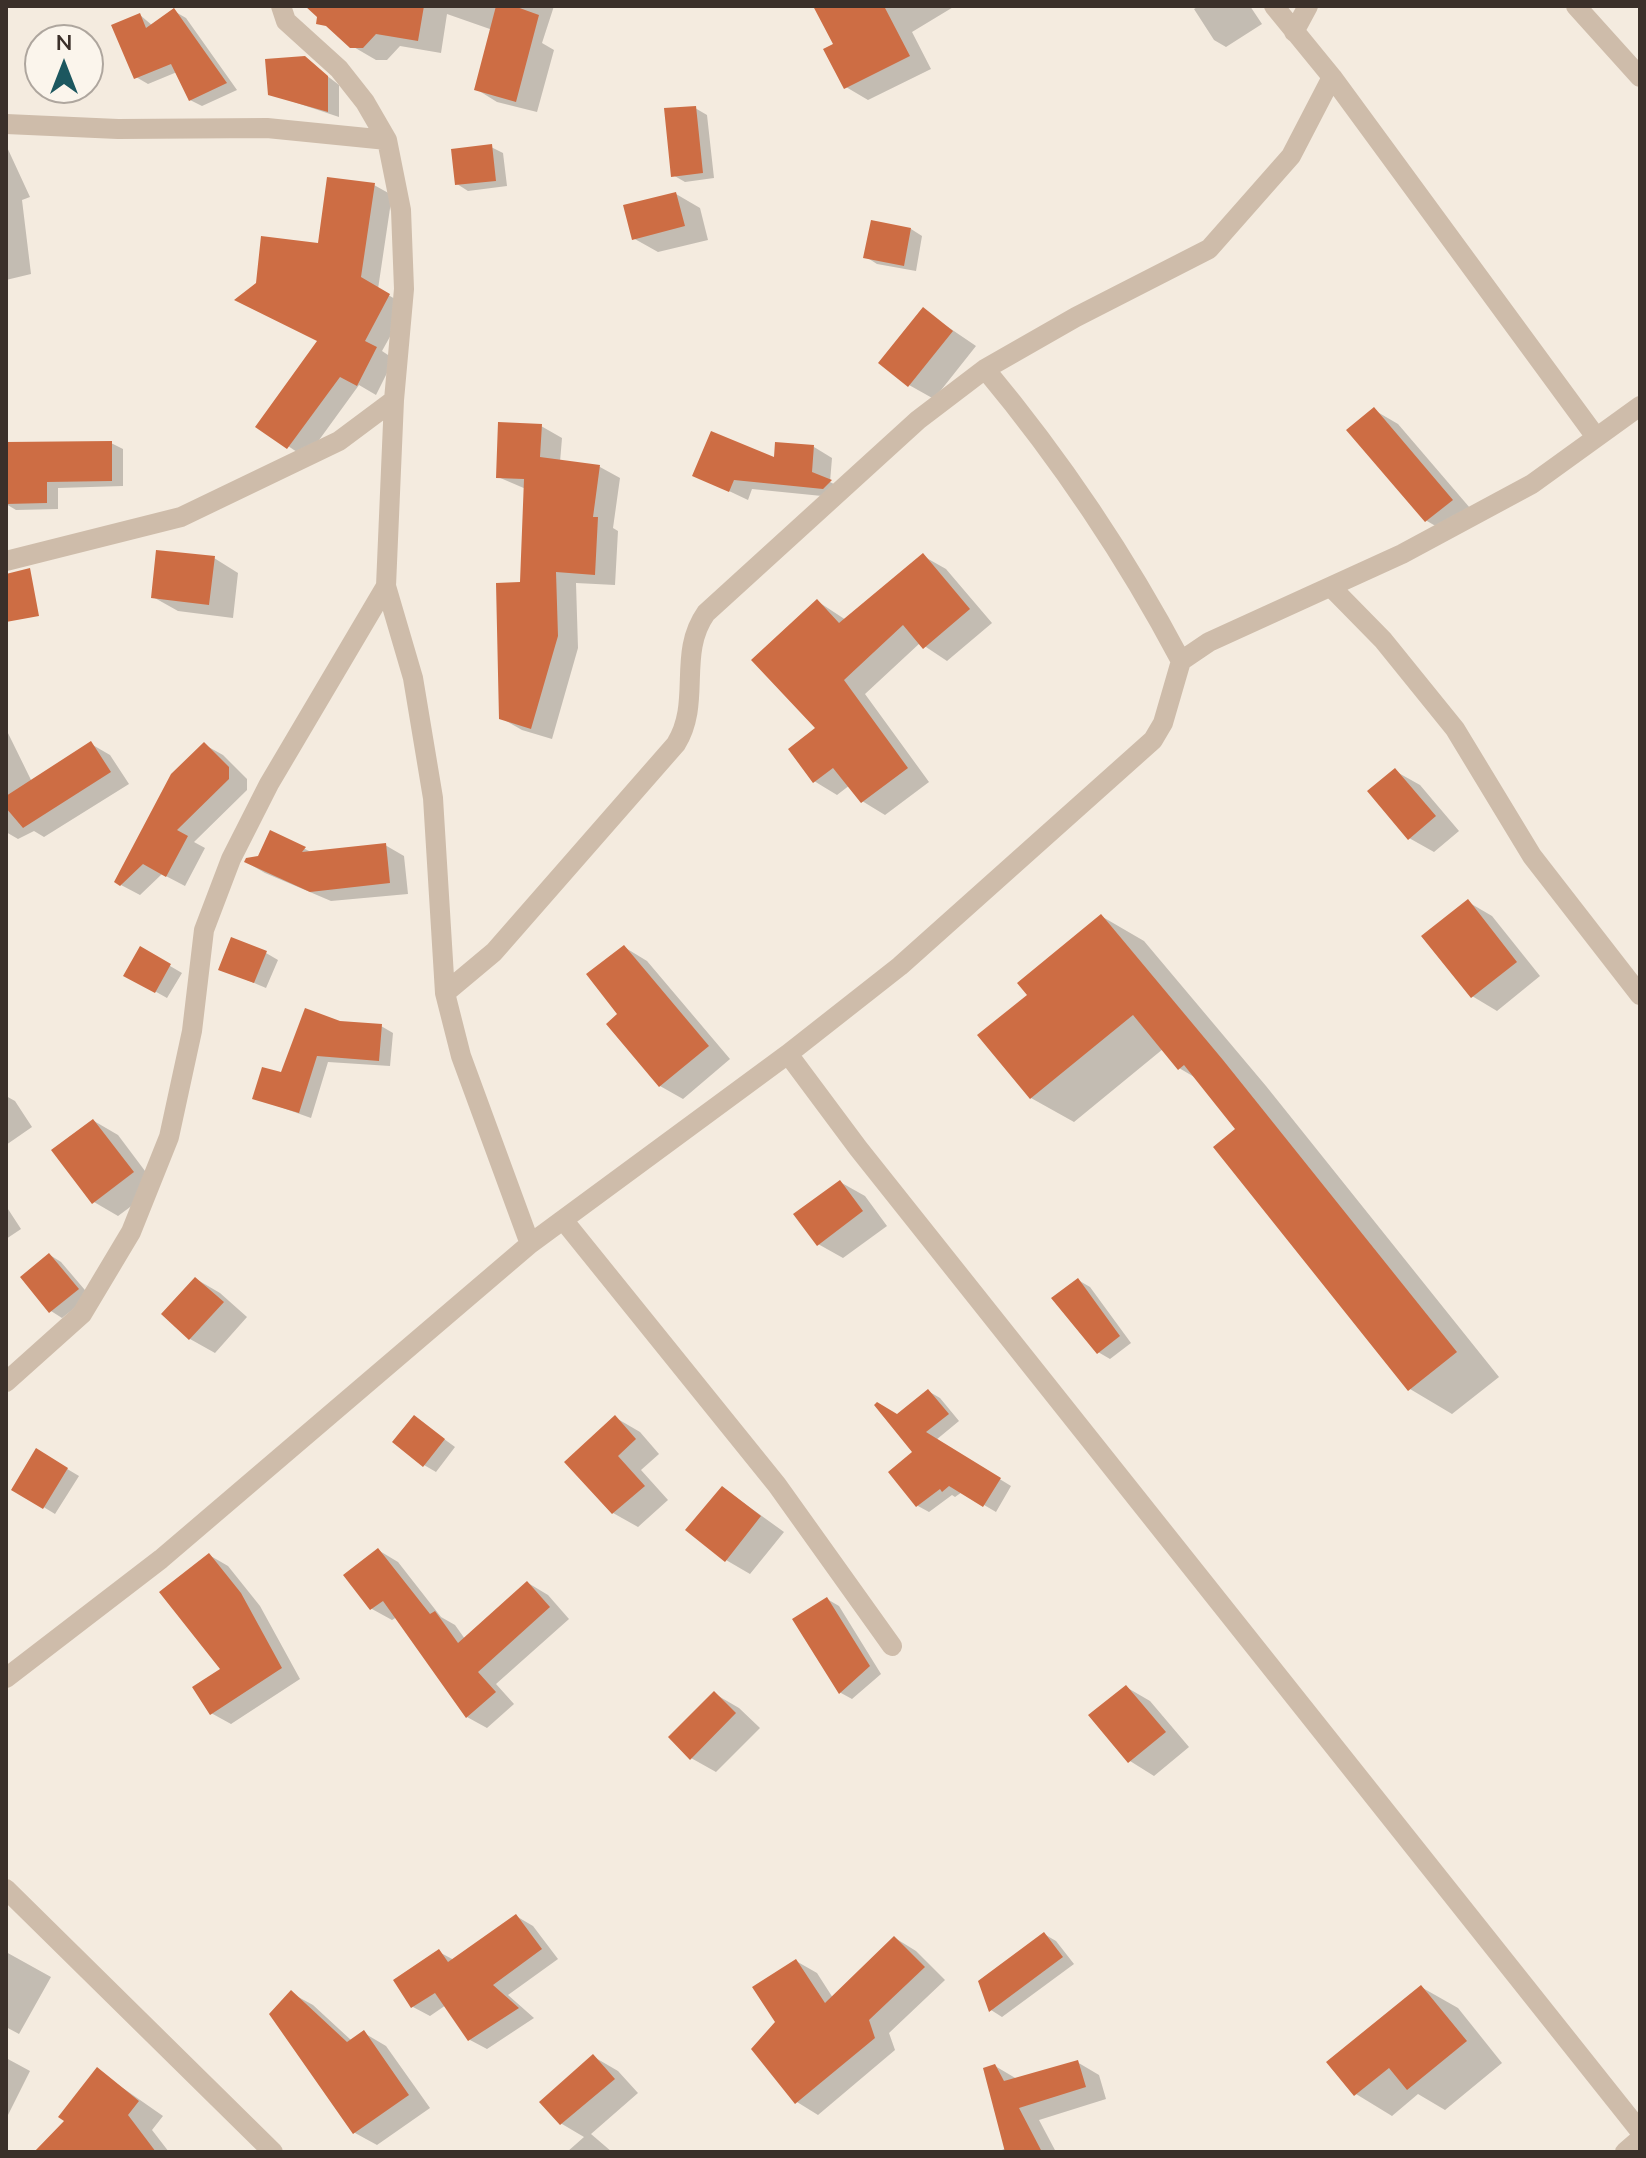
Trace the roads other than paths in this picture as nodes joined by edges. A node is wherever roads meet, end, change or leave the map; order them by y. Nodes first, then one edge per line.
1 (281, 6) edge
2 (1274, 6) edge
3 (1308, 6) edge
4 (1576, 6) edge
5 (1294, 32) junction
6 (1332, 77) junction
7 (1640, 77) edge
8 (6, 124) edge
9 (387, 140) junction
10 (985, 369) junction
11 (394, 400) junction
12 (1640, 406) edge
13 (1596, 437) junction
14 (6, 561) edge
15 (386, 586) junction
16 (1331, 587) junction
17 (1181, 661) junction
18 (445, 993) junction
19 (1640, 995) edge
20 (788, 1054) junction
21 (564, 1221) junction
22 (530, 1244) junction
23 (6, 1382) edge
24 (892, 1646) dead end
25 (6, 1678) edge
26 (6, 1889) edge
27 (1640, 2131) edge
28 (1640, 2139) edge
29 (273, 2152) edge
30 (1625, 2152) edge

1 - 9 street
2 - 5 street
3 - 5 street
4 - 7 street
5 - 6 street
6 - 10 street
6 - 13 street
8 - 9 street
9 - 11 street
10 - 17 street
10 - 18 street
11 - 14 street
11 - 15 street
12 - 13 street
13 - 16 street
15 - 18 street
15 - 23 street
16 - 17 street
16 - 19 street
17 - 20 street
18 - 22 street
20 - 21 street
20 - 27 street
21 - 22 street
21 - 24 street
22 - 25 street
26 - 29 street
28 - 30 street

